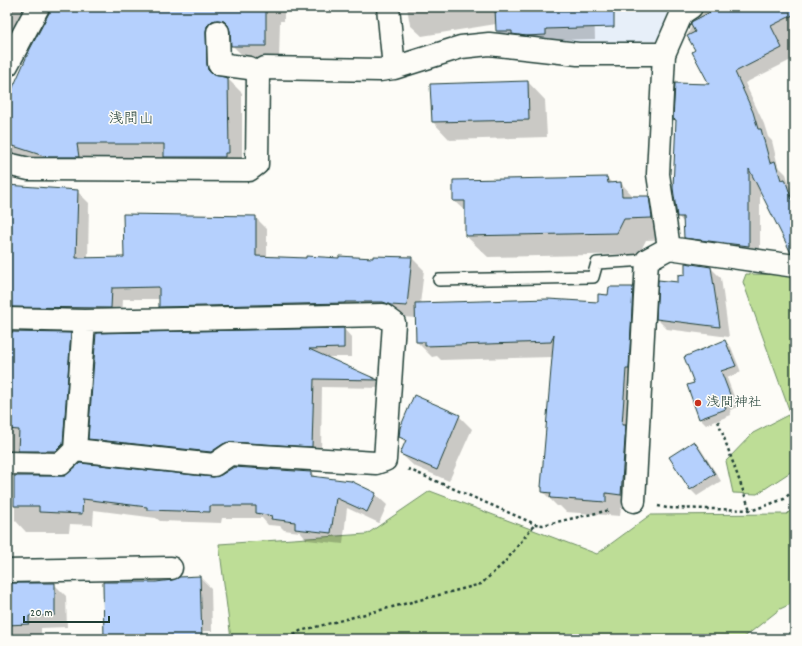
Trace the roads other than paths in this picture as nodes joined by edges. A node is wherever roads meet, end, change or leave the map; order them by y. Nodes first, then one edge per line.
1 (38, 7) edge
2 (388, 7) edge
3 (692, 7) edge
4 (218, 32) dead end
5 (664, 54) junction
6 (7, 65) edge
7 (394, 68) junction
8 (258, 73) junction
9 (7, 164) edge
10 (669, 248) junction
11 (647, 260) junction
12 (795, 266) edge
13 (439, 280) dead end
14 (7, 319) edge
15 (84, 321) junction
16 (75, 450) junction
17 (7, 463) edge
18 (634, 501) road end
19 (171, 568) dead end
20 (7, 571) edge

1 - 6 street
2 - 7 street
3 - 5 street
4 - 8 street
5 - 7 street
5 - 10 street
7 - 8 street
8 - 9 street
10 - 11 street
10 - 12 street
11 - 13 lane
11 - 18 street
14 - 15 street
15 - 16 street
15 - 16 street
16 - 17 street
19 - 20 street

